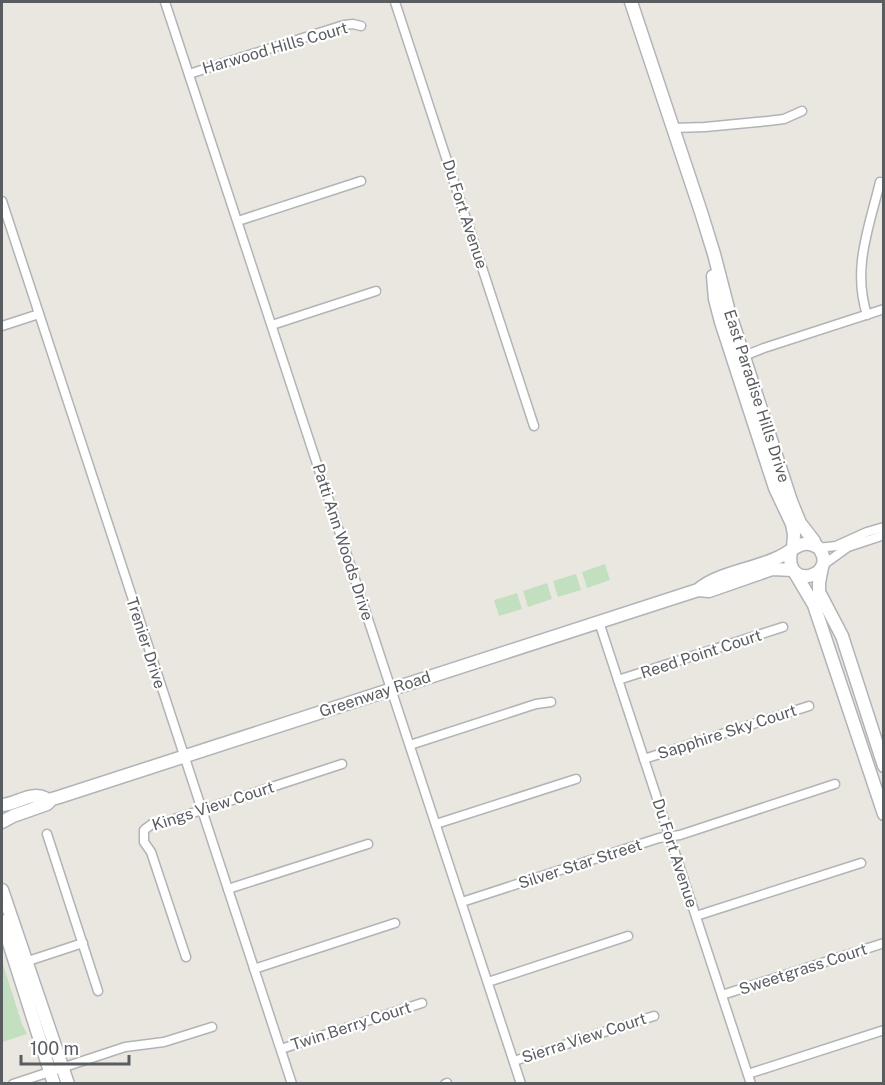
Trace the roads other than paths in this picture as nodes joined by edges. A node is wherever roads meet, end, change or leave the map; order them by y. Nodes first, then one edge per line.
1 (165, 2) edge
2 (395, 2) edge
3 (631, 2) edge
4 (361, 26) dead end
5 (189, 74) junction
6 (802, 111) dead end
7 (673, 128) junction
8 (361, 181) dead end
9 (880, 183) dead end
10 (2, 201) edge
11 (238, 221) junction
12 (376, 291) dead end
13 (884, 309) edge
14 (39, 314) junction
15 (867, 315) junction
16 (272, 325) junction
17 (2, 326) edge
18 (738, 358) junction
19 (534, 426) dead end
20 (884, 527) edge
21 (884, 535) edge
22 (817, 547) junction
23 (792, 550) junction
24 (822, 566) junction
25 (794, 571) junction
26 (698, 590) junction
27 (599, 622) junction
28 (783, 627) dead end
29 (618, 680) junction
30 (392, 689) junction
31 (551, 702) dead end
32 (809, 706) dead end
33 (410, 745) junction
34 (184, 756) junction
35 (644, 759) junction
36 (342, 764) dead end
37 (884, 766) edge
38 (576, 778) dead end
39 (835, 784) dead end
40 (49, 798) junction
41 (2, 805) edge
42 (202, 810) junction
43 (2, 813) edge
44 (884, 814) edge
45 (2, 822) edge
46 (436, 824) junction
47 (47, 834) dead end
48 (670, 836) junction
49 (368, 844) dead end
50 (861, 863) dead end
51 (228, 889) junction
52 (2, 890) edge
53 (462, 902) junction
54 (696, 916) junction
55 (2, 921) edge
56 (395, 923) dead end
57 (628, 936) dead end
58 (83, 943) junction
59 (884, 943) edge
60 (186, 957) dead end
61 (21, 963) junction
62 (254, 969) junction
63 (488, 982) junction
64 (98, 991) dead end
65 (722, 995) junction
66 (422, 1003) dead end
67 (654, 1016) dead end
68 (212, 1027) dead end
69 (884, 1030) edge
70 (280, 1048) junction
71 (514, 1061) junction
72 (63, 1067) junction
73 (748, 1074) junction
74 (52, 1077) edge
75 (13, 1083) edge
76 (68, 1083) edge
77 (292, 1083) edge
78 (521, 1083) edge
79 (751, 1083) edge

1 - 5 street, Patti Ann Woods Drive
2 - 19 street, Du Fort Avenue
3 - 7 street, East Paradise Hills Drive
4 - 5 street, Harwood Hills Court
5 - 11 street, Patti Ann Woods Drive
6 - 7 street
7 - 18 street, East Paradise Hills Drive
8 - 11 street
9 - 15 street
10 - 14 street, Trenier Drive
11 - 16 street, Patti Ann Woods Drive
12 - 16 street
13 - 15 street
14 - 17 street
14 - 34 street, Trenier Drive
15 - 18 street
16 - 30 street, Patti Ann Woods Drive
18 - 22 street, East Paradise Hills Drive
18 - 23 street, East Paradise Hills Drive
20 - 22 street
21 - 24 street
22 - 23 street
22 - 24 street
23 - 25 street
23 - 26 street, Greenway Road
24 - 25 street
24 - 37 street
25 - 26 street, Greenway Road
25 - 44 street
26 - 27 street, Greenway Road
27 - 29 street, Du Fort Avenue
27 - 30 street, Greenway Road
28 - 29 street, Reed Point Court
29 - 35 street, Du Fort Avenue
30 - 33 street, Patti Ann Woods Drive
30 - 34 street, Greenway Road
31 - 33 street
32 - 35 street, Sapphire Sky Court
33 - 46 street, Patti Ann Woods Drive
34 - 40 street, Greenway Road
34 - 42 street, Trenier Drive
35 - 48 street, Du Fort Avenue
36 - 42 street, Kings View Court
38 - 46 street
39 - 48 street, Silver Star Street
40 - 41 street
40 - 43 street, Greenway Road
40 - 45 street, Greenway Road
42 - 51 street, Trenier Drive
42 - 60 street, Kings View Court
46 - 53 street, Patti Ann Woods Drive
47 - 58 street
48 - 53 street, Silver Star Street
48 - 54 street, Du Fort Avenue
49 - 51 street
50 - 54 street
51 - 62 street, Trenier Drive
52 - 61 street
53 - 63 street, Patti Ann Woods Drive
54 - 65 street, Du Fort Avenue
55 - 61 street
56 - 62 street
57 - 63 street
58 - 61 street
58 - 64 street
59 - 65 street, Sweetgrass Court
61 - 72 street
61 - 74 street
62 - 70 street, Trenier Drive
63 - 71 street, Patti Ann Woods Drive
65 - 73 street, Du Fort Avenue
66 - 70 street, Twin Berry Court
67 - 71 street, Sierra View Court
68 - 72 street
69 - 73 street
70 - 77 street, Trenier Drive
71 - 78 street, Patti Ann Woods Drive
72 - 74 street
72 - 76 street
73 - 79 street, Du Fort Avenue
74 - 75 street

